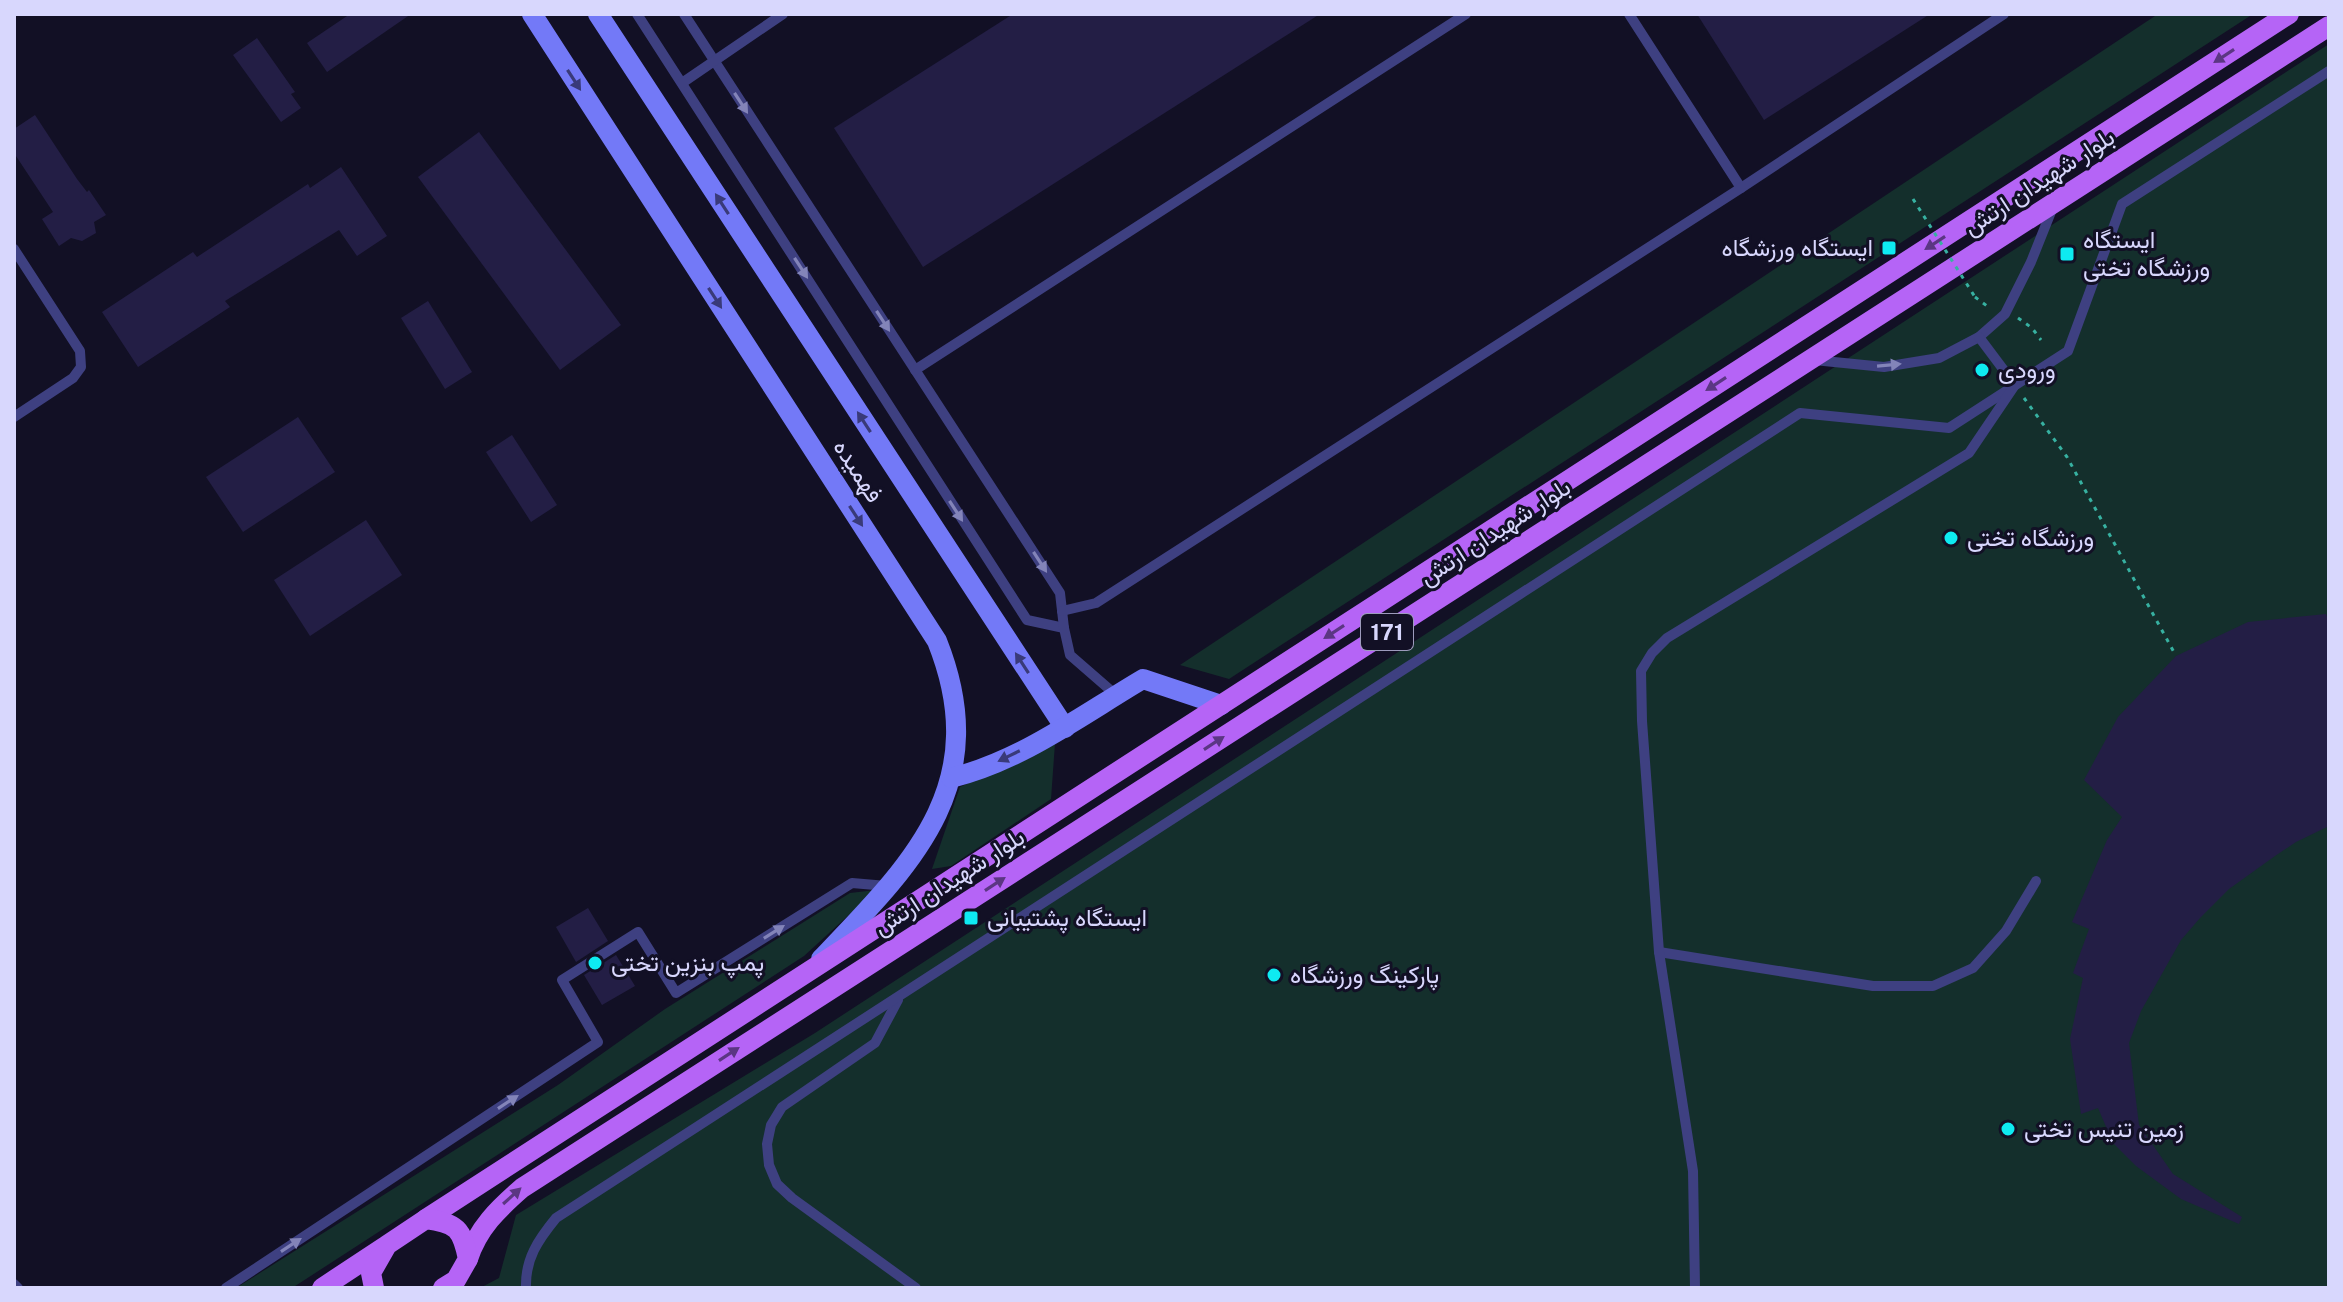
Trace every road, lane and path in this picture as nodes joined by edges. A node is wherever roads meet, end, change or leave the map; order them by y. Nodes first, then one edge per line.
1 (532, 14) edge
2 (598, 14) edge
3 (637, 14) edge
4 (684, 14) edge
5 (783, 14) edge
6 (1466, 14) edge
7 (1629, 14) edge
8 (2004, 14) edge
9 (2289, 14) edge
10 (2329, 26) edge
11 (714, 60) junction
12 (2329, 71) edge
13 (682, 83) junction
14 (1741, 188) junction
15 (1913, 199) dead end
16 (2054, 203) junction
17 (14, 249) edge
18 (1975, 297) dead end
19 (1979, 337) junction
20 (1812, 360) junction
21 (915, 370) junction
22 (2015, 385) junction
23 (14, 417) edge
24 (1062, 611) junction
25 (1064, 628) junction
26 (2176, 656) dead end
27 (1116, 695) junction
28 (1221, 705) junction
29 (1065, 728) junction
30 (951, 778) junction
31 (2036, 881) dead end
32 (890, 886) junction
33 (1659, 952) junction
34 (815, 966) junction
35 (900, 996) junction
36 (426, 1219) junction
37 (387, 1245) junction
38 (468, 1259) junction
39 (526, 1271) junction
40 (226, 1288) edge
41 (322, 1288) edge
42 (374, 1288) edge
43 (443, 1288) edge
44 (526, 1288) edge
45 (534, 1288) edge
46 (916, 1288) edge
47 (1695, 1288) edge

1 -> 30 main road, فهمیده
29 -> 2 main road, فهمیده
3 - 13 lane
4 - 11 lane
5 - 11 lane
6 - 21 lane
7 - 14 lane
8 - 14 lane
9 -> 28 main road, بلوار شهیدان ارتش / 171
10 - 16 main road, بلوار شهیدان ارتش / 171
11 - 13 lane
11 -> 21 lane
12 - 22 lane
13 -> 25 lane
14 - 24 lane
15 - 18 path, bridge
16 - 19 lane
16 - 20 main road, بلوار شهیدان ارتش / 171
17 - 23 lane
20 -> 19 lane
19 - 22 lane
38 -> 20 main road, بلوار شهیدان ارتش / 171
21 -> 24 lane
22 - 26 path
22 - 33 lane
22 - 35 lane
24 - 25 lane
25 - 27 lane
27 - 28 main road
27 - 29 main road
28 - 34 main road, بلوار شهیدان ارتش / 171
29 -> 30 main road
30 - 32 main road, فهمیده
31 - 33 lane
32 - 34 main road, فهمیده
40 -> 32 lane
33 - 47 lane
34 - 36 main road, بلوار شهیدان ارتش / 171
35 - 39 lane
35 - 46 lane
36 - 37 main road, بلوار شهیدان ارتش
36 - 38 main road
37 - 41 main road
37 - 42 main road
38 - 43 main road, بلوار شهیدان ارتش
39 - 44 lane
39 - 45 lane

